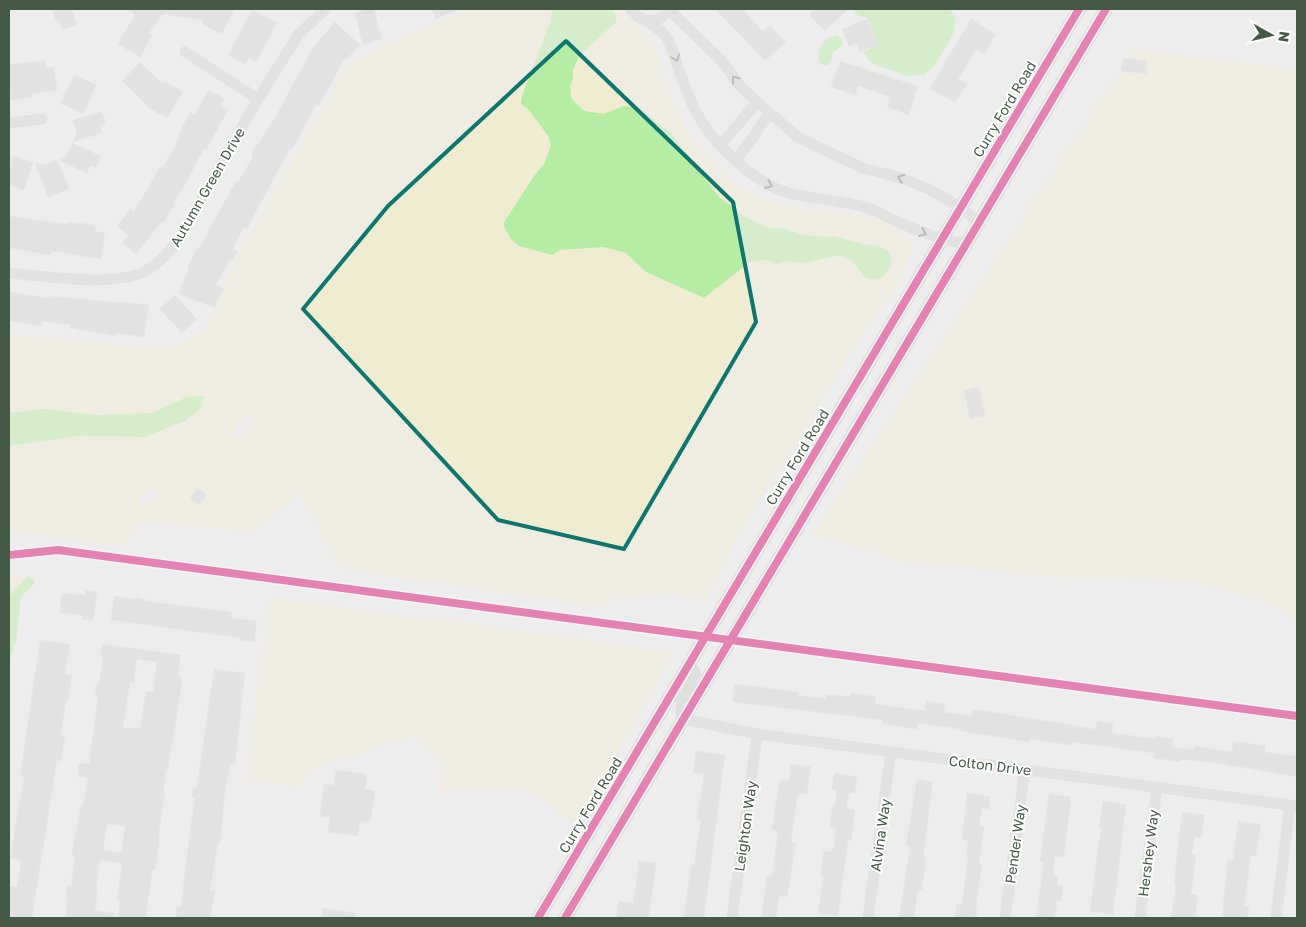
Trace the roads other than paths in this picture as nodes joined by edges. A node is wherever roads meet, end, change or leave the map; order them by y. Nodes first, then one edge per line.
1 (325, 9) edge
2 (631, 9) edge
3 (669, 9) edge
4 (1079, 9) edge
5 (1106, 9) edge
6 (646, 21) junction
7 (185, 52) dead end
8 (258, 98) junction
9 (757, 102) junction
10 (769, 114) junction
11 (42, 119) dead end
12 (9, 123) edge
13 (721, 145) junction
14 (736, 161) junction
15 (960, 207) junction
16 (979, 223) junction
17 (941, 240) junction
18 (966, 244) junction
19 (9, 273) edge
20 (802, 474) junction
21 (683, 719) junction
22 (655, 720) junction
23 (757, 734) junction
24 (891, 752) junction
25 (1025, 769) junction
26 (1157, 787) junction
27 (1294, 806) edge
28 (538, 918) edge
29 (561, 918) edge
30 (565, 918) edge
31 (732, 918) edge
32 (868, 918) edge
33 (1005, 918) edge
34 (1140, 918) edge
35 (1276, 918) edge

1 - 8 street, Autumn Green Drive
2 - 6 street
3 - 6 street
9 -> 3 street
4 - 15 main road, Curry Ford Road
5 - 16 main road
6 -> 13 street
7 - 8 street
8 - 19 street, Autumn Green Drive
9 - 10 street
9 - 13 street
10 - 14 street
15 -> 10 street
11 - 12 street
13 - 14 street
14 -> 17 street
15 - 16 street
15 - 17 main road, Curry Ford Road
16 - 18 main road
17 - 18 street
17 - 20 main road, Curry Ford Road
18 - 21 main road
20 - 21 main road
20 - 22 main road, Curry Ford Road
21 - 23 street, Colton Drive
21 - 30 main road
22 - 28 main road, Curry Ford Road
22 - 29 main road
23 - 24 street, Colton Drive
23 - 31 street, Leighton Way
24 - 25 street, Colton Drive
24 - 32 street, Alvina Way
25 - 26 street, Colton Drive
25 - 33 street, Pender Way
26 - 27 street, Colton Drive
26 - 34 street, Hershey Way
27 - 35 street

